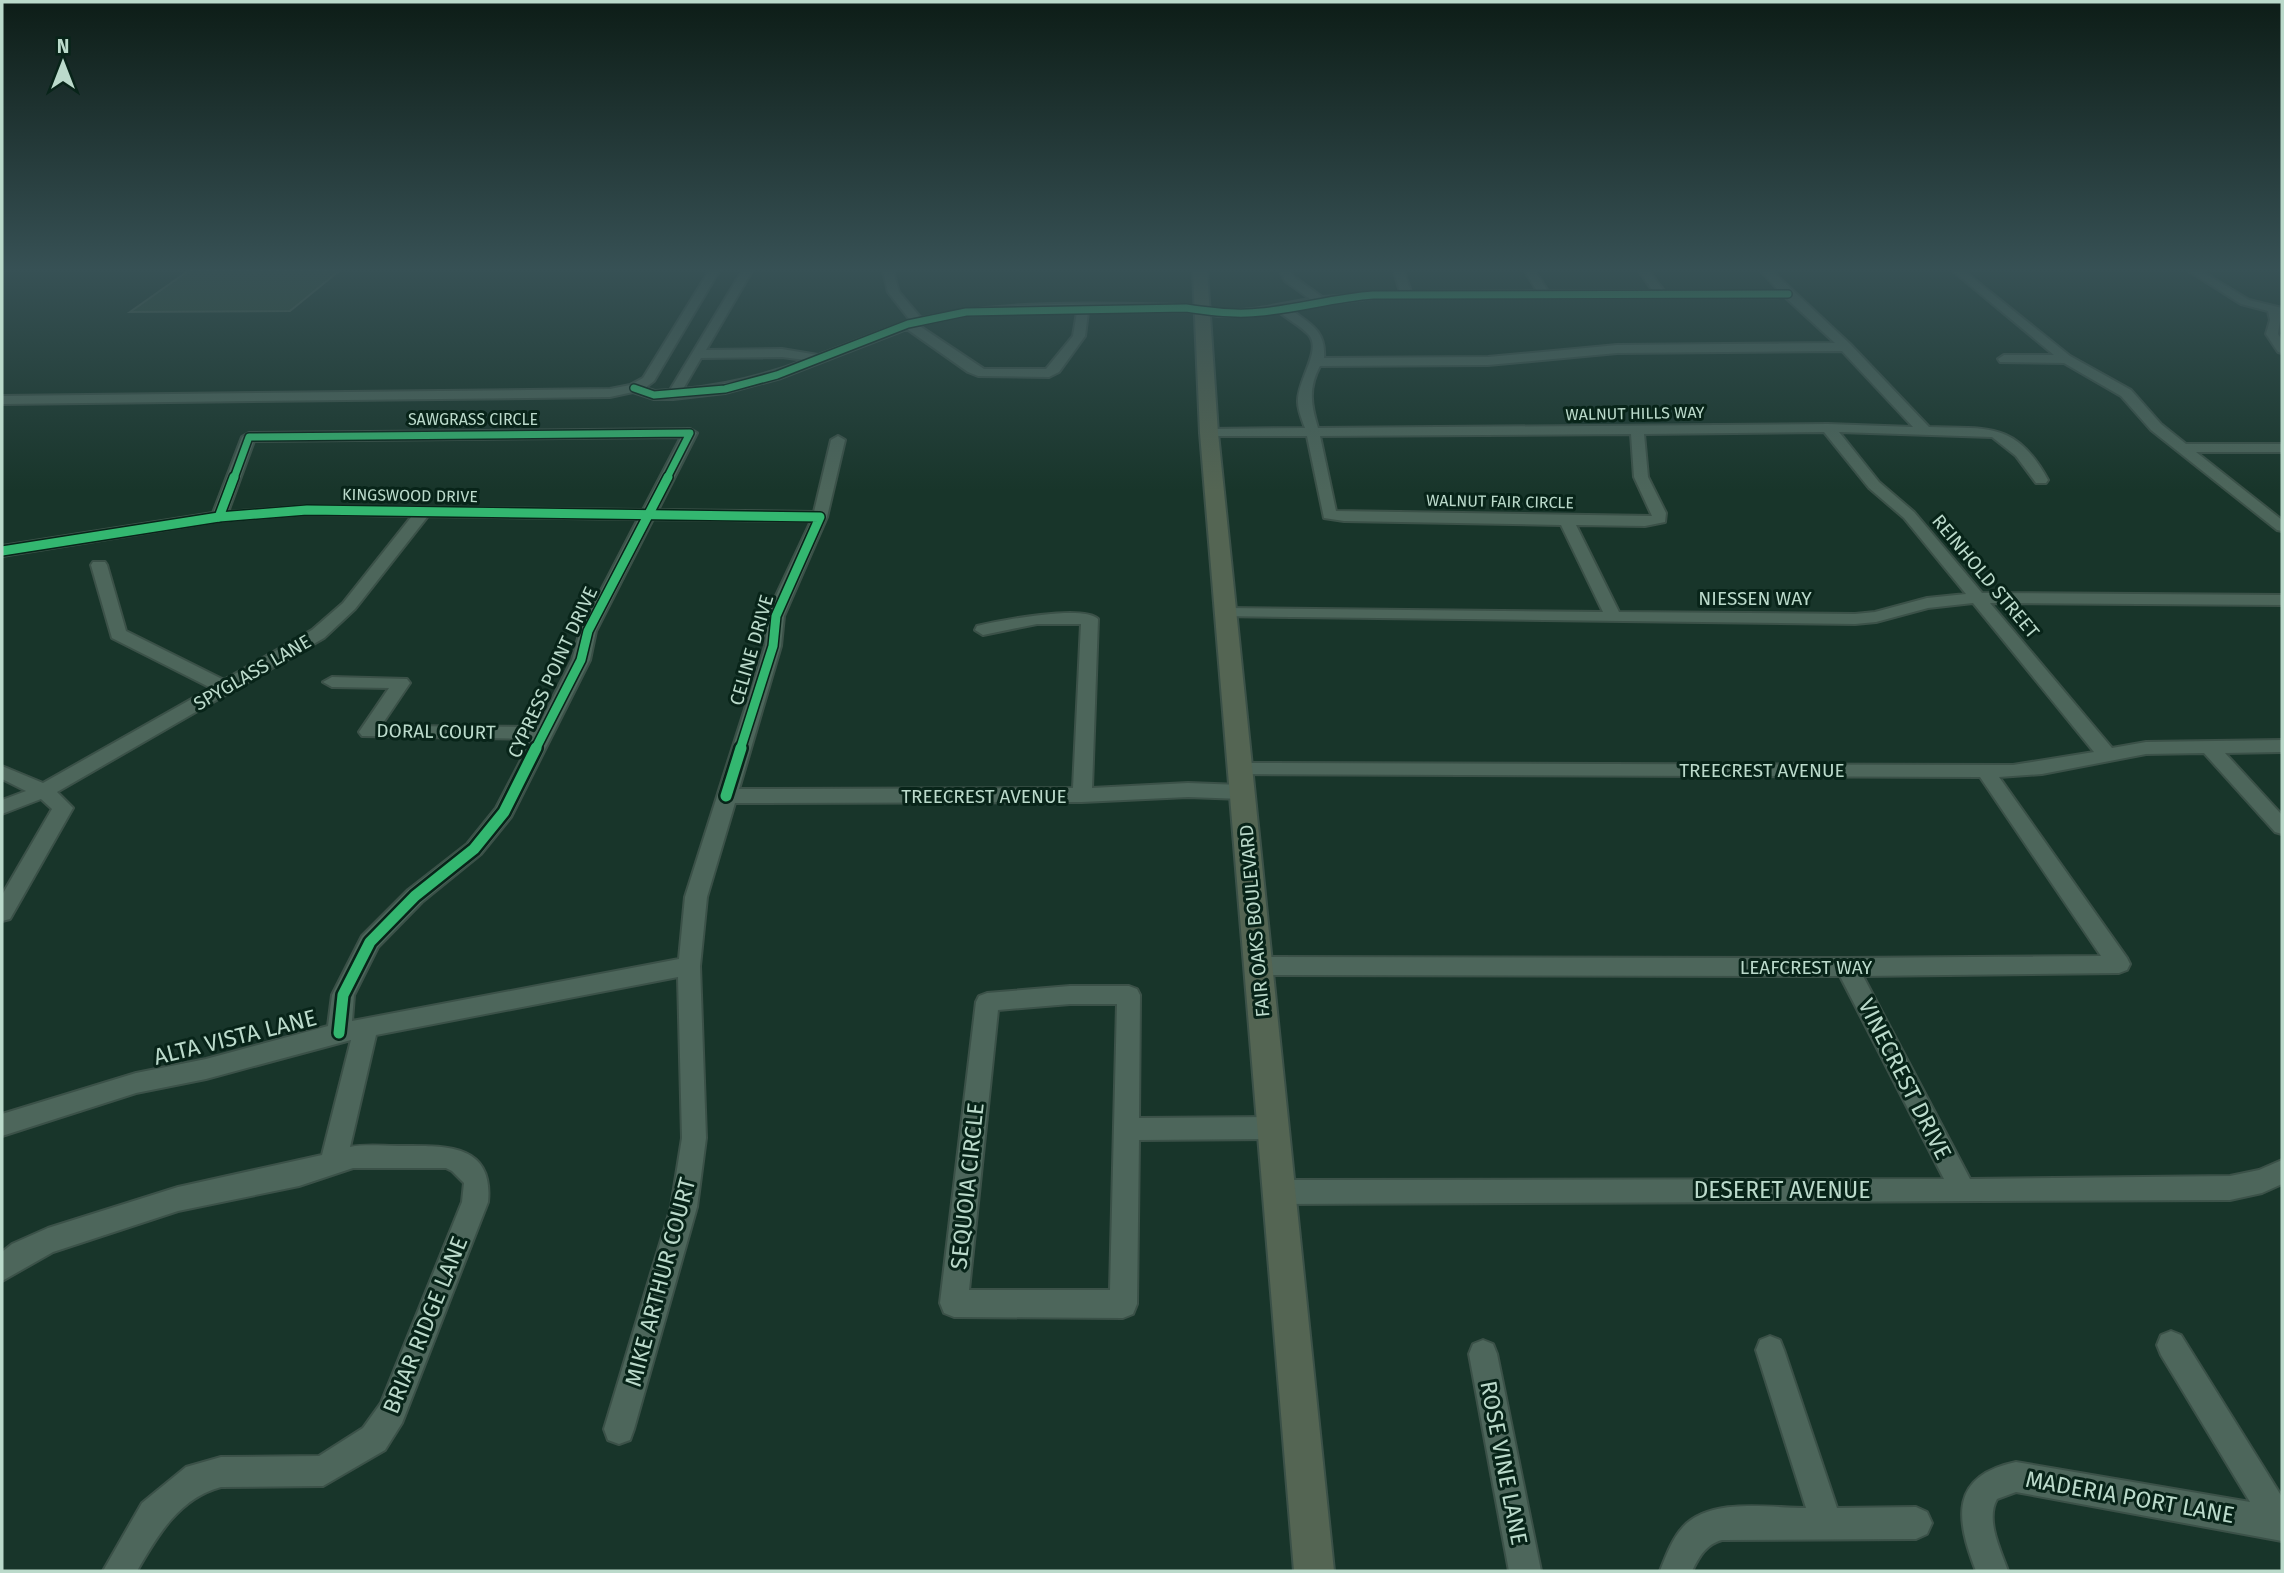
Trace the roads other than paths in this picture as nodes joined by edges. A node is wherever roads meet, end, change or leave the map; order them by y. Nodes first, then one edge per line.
1 (670, 344) edge
2 (704, 344) edge
3 (854, 344) edge
4 (940, 344) edge
5 (1073, 344) edge
6 (1205, 344) edge
7 (1318, 344) edge
8 (1843, 344) edge
9 (2048, 344) edge
10 (1846, 348) junction
11 (698, 354) junction
12 (817, 358) junction
13 (2004, 359) dead end
14 (2066, 359) junction
15 (1315, 362) junction
16 (634, 388) junction
17 (673, 395) junction
18 (2, 400) edge
19 (1828, 428) junction
20 (1637, 431) junction
21 (1926, 432) junction
22 (1209, 433) junction
23 (1313, 433) junction
24 (838, 440) dead end
25 (2184, 448) junction
26 (2282, 448) edge
27 (2041, 480) dead end
28 (424, 511) junction
29 (648, 516) junction
30 (219, 517) junction
31 (820, 517) junction
32 (1567, 521) junction
33 (2282, 527) edge
34 (2, 551) edge
35 (99, 565) dead end
36 (1977, 598) junction
37 (2282, 600) edge
38 (1226, 613) junction
39 (1613, 617) junction
40 (983, 630) dead end
41 (332, 682) dead end
42 (226, 688) junction
43 (545, 733) junction
44 (2208, 746) junction
45 (2282, 746) edge
46 (2106, 754) junction
47 (1985, 771) junction
48 (2, 772) edge
49 (1241, 781) junction
50 (44, 790) junction
51 (1082, 795) junction
52 (726, 796) junction
53 (2, 807) edge
54 (2282, 827) edge
55 (2, 912) edge
56 (1258, 966) junction
57 (689, 967) junction
58 (1847, 967) junction
59 (366, 1028) junction
60 (339, 1033) junction
61 (2, 1125) edge
62 (1273, 1128) junction
63 (1127, 1129) junction
64 (333, 1163) junction
65 (2282, 1172) edge
66 (1963, 1191) junction
67 (1279, 1192) junction
68 (2, 1268) edge
69 (2171, 1345) dead end
70 (1770, 1350) dead end
71 (1483, 1354) dead end
72 (619, 1429) dead end
73 (1916, 1522) dead end
74 (1826, 1523) junction
75 (2281, 1524) edge
76 (120, 1571) edge
77 (1314, 1571) edge
78 (1525, 1571) edge
79 (1676, 1571) edge
80 (1992, 1571) edge

1 - 16 street
2 - 11 street
3 - 12 street
4 - 5 street
6 - 22 main road, FAIR OAKS BOULEVARD
7 - 15 street
8 - 10 street
9 - 14 street
10 - 15 street
10 - 21 street
11 - 12 street
11 - 17 street
12 - 17 street
13 - 14 street
14 - 25 street
15 - 23 street
16 - 17 street
16 - 18 street
19 - 20 street, WALNUT HILLS WAY
19 - 21 street, WALNUT HILLS WAY
19 - 36 street, REINHOLD STREET
20 - 23 street, WALNUT HILLS WAY
20 - 32 street, WALNUT FAIR CIRCLE
21 - 27 street, WALNUT HILLS WAY
22 - 23 street, WALNUT HILLS WAY
22 - 38 main road, FAIR OAKS BOULEVARD
23 - 32 street, WALNUT FAIR CIRCLE
24 - 31 street, CELINE DRIVE
25 - 26 street
25 - 33 street
28 - 29 street, KINGSWOOD DRIVE
28 - 30 street, KINGSWOOD DRIVE
28 - 42 street, SPYGLASS LANE
29 - 30 street, SAWGRASS CIRCLE
29 - 31 street, KINGSWOOD DRIVE
29 - 43 street, CYPRESS POINT DRIVE
30 - 34 street, KINGSWOOD DRIVE
31 - 52 street, CELINE DRIVE
32 - 39 street
35 - 42 street
36 - 37 street, NIESSEN WAY
36 - 39 street, NIESSEN WAY
36 - 46 street, REINHOLD STREET
38 - 39 street, NIESSEN WAY
38 - 49 main road, FAIR OAKS BOULEVARD
40 - 51 street
41 - 43 street, DORAL COURT
42 - 50 street, SPYGLASS LANE
43 - 60 street, CYPRESS POINT DRIVE
44 - 45 street, TREECREST AVENUE
44 - 46 street, TREECREST AVENUE
44 - 54 street
46 - 47 street, TREECREST AVENUE
47 - 49 street, TREECREST AVENUE
47 - 58 street, LEAFCREST WAY
48 - 50 street
49 - 51 street, TREECREST AVENUE
49 - 56 main road, FAIR OAKS BOULEVARD
50 - 53 street, SPYGLASS LANE
50 - 55 street
51 - 52 street, TREECREST AVENUE
52 - 57 street, CELINE DRIVE
56 - 58 street, LEAFCREST WAY
56 - 62 main road, FAIR OAKS BOULEVARD
57 - 59 street, ALTA VISTA LANE
57 - 72 street, MIKE ARTHUR COURT
58 - 66 street, VINECREST DRIVE
59 - 60 street, ALTA VISTA LANE
59 - 64 street
60 - 61 street, ALTA VISTA LANE
62 - 63 street
62 - 67 main road, FAIR OAKS BOULEVARD
63 - 63 street, SEQUOIA CIRCLE
64 - 68 street, BRIAR RIDGE LANE
64 - 76 street, BRIAR RIDGE LANE
65 - 66 street, DESERET AVENUE
66 - 67 street, DESERET AVENUE
67 - 77 main road, FAIR OAKS BOULEVARD
69 - 75 street, MADERIA PORT LANE
70 - 74 street
71 - 78 street, ROSE VINE LANE
73 - 74 street
74 - 79 street
75 - 80 street, MADERIA PORT LANE

